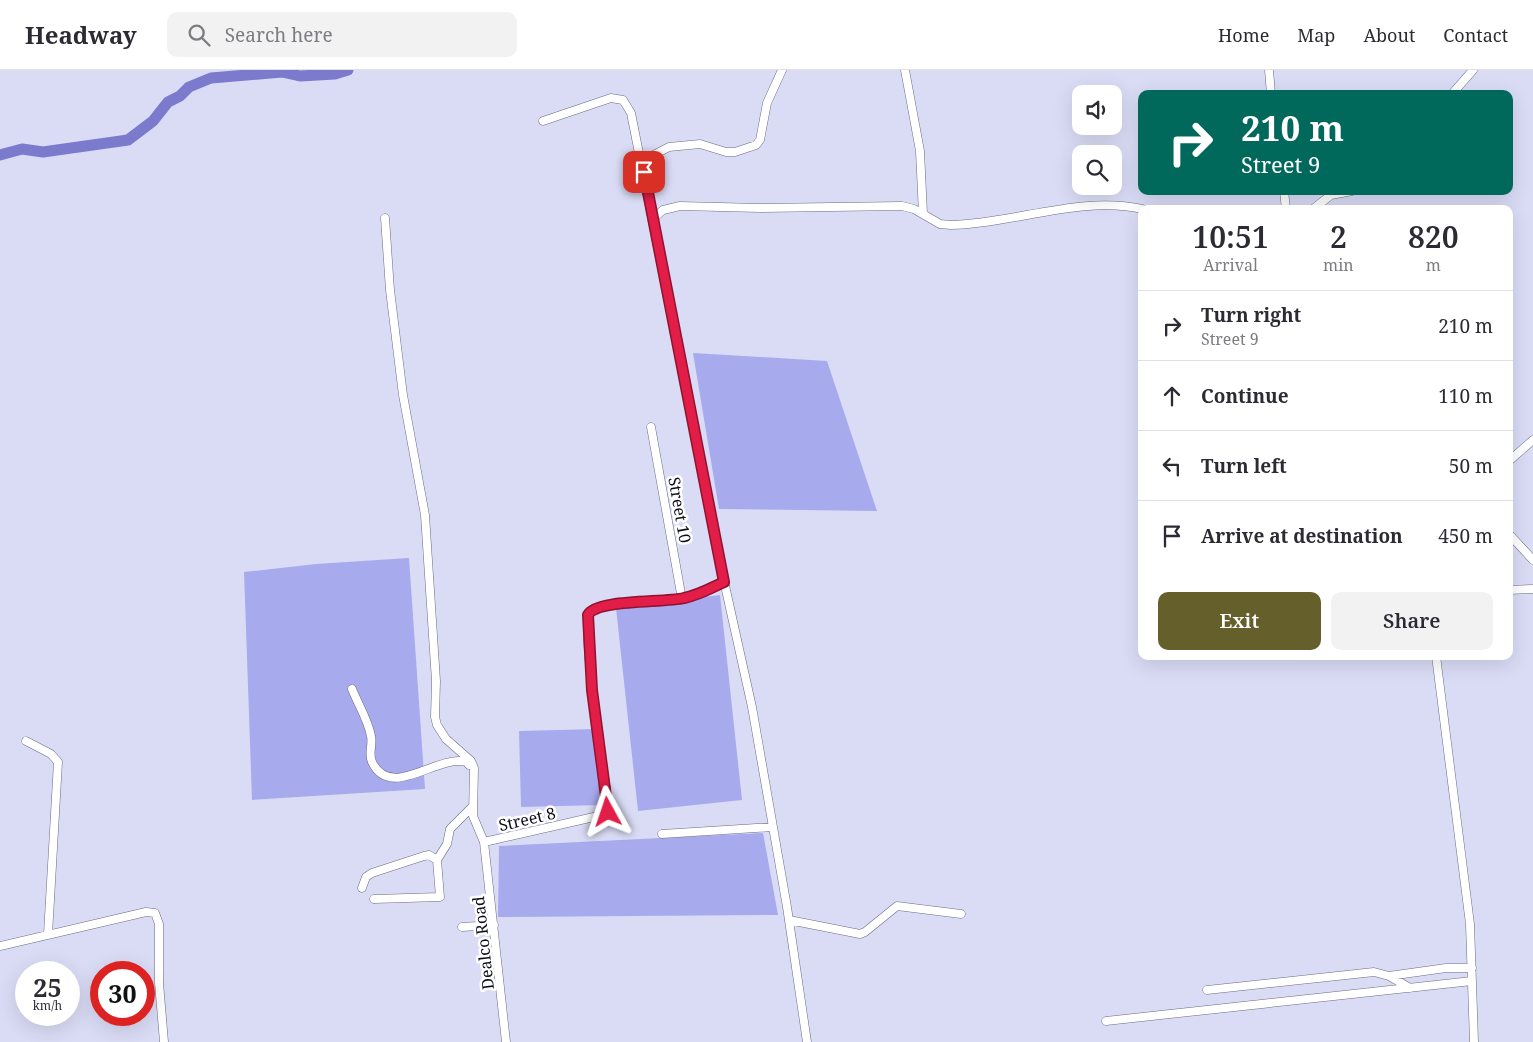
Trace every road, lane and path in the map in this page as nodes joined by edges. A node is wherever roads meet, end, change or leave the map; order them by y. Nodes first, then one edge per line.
1 (782, 70) edge
2 (905, 70) edge
3 (1269, 70) edge
4 (1473, 70) edge
5 (1271, 90) edge
6 (1456, 90) edge
7 (543, 121) dead end
8 (642, 161) junction
9 (1331, 195) edge
10 (1318, 205) edge
11 (1138, 208) edge
12 (923, 214) junction
13 (385, 218) dead end
14 (653, 219) junction
15 (651, 426) dead end
16 (1533, 440) edge
17 (1513, 458) edge
18 (1513, 538) edge
19 (1533, 560) edge
20 (724, 582) junction
21 (1533, 589) edge
22 (1513, 590) edge
23 (682, 599) junction
24 (1437, 660) edge
25 (352, 690) dead end
26 (26, 741) dead end
27 (475, 772) junction
28 (472, 805) junction
29 (773, 827) junction
30 (662, 834) dead end
31 (484, 842) junction
32 (436, 860) junction
33 (362, 888) dead end
34 (374, 899) dead end
35 (961, 914) dead end
36 (789, 920) junction
37 (494, 925) junction
38 (462, 927) dead end
39 (48, 934) junction
40 (0, 946) edge
41 (1472, 968) junction
42 (1430, 970) junction
43 (1389, 976) junction
44 (1472, 981) junction
45 (1428, 986) junction
46 (1410, 988) junction
47 (1207, 990) dead end
48 (1106, 1021) dead end
49 (164, 1042) edge
50 (506, 1042) edge
51 (806, 1042) edge
52 (1474, 1042) edge

1 - 8 street
2 - 12 street
3 - 5 street
4 - 6 street
7 - 8 street
8 - 14 street
9 - 10 street
11 - 12 street
12 - 14 street
13 - 27 street
14 - 20 street
15 - 23 street, Street 10
16 - 17 street
18 - 19 street
20 - 23 street
20 - 29 street
21 - 22 street
23 - 31 street, Street 8
24 - 41 street
25 - 27 street
26 - 39 street
27 - 28 street, Dealco Road
28 - 31 street, Dealco Road
28 - 32 street
29 - 30 street
29 - 36 street
31 - 37 street, Dealco Road
32 - 33 street
32 - 34 street
35 - 36 street
36 - 51 street
37 - 38 street
37 - 50 street, Dealco Road
39 - 40 street
39 - 49 street
41 - 42 street
41 - 44 street
42 - 43 street
42 - 45 street
43 - 46 street
43 - 47 street
44 - 45 street
44 - 52 street
45 - 46 street
46 - 48 street

